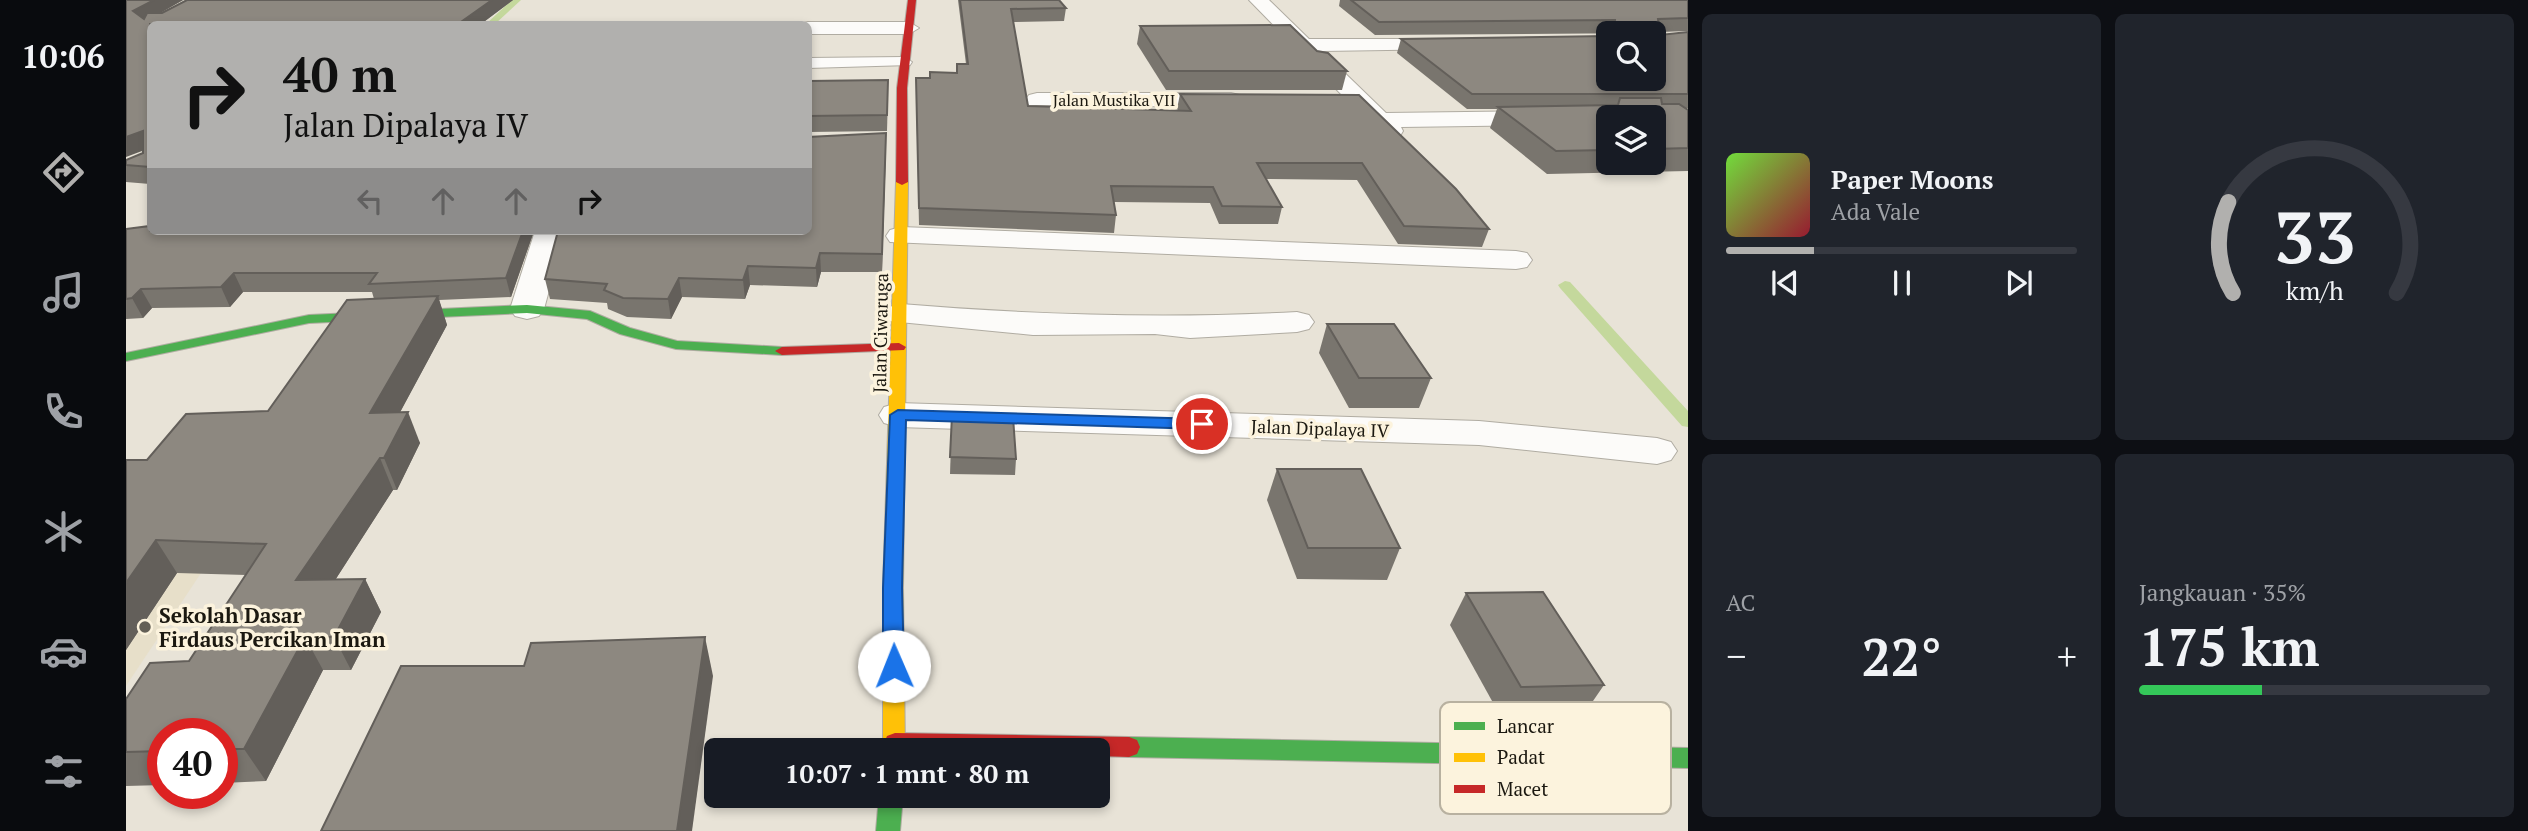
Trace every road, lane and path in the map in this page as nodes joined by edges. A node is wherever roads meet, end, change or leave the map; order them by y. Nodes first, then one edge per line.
1 (912, 0) edge
2 (1258, 0) edge
3 (812, 28) edge
4 (909, 28) junction
5 (1470, 43) edge
6 (1303, 45) junction
7 (904, 62) junction
8 (812, 63) edge
9 (1037, 100) dead end
10 (1252, 100) edge
11 (1333, 100) edge
12 (1360, 100) junction
13 (1567, 118) edge
14 (1379, 120) junction
15 (875, 141) edge
16 (902, 141) junction
17 (1408, 147) edge
18 (549, 235) edge
19 (901, 236) junction
20 (1516, 260) dead end
21 (527, 309) junction
22 (1297, 322) dead end
23 (900, 330) junction
24 (126, 357) edge
25 (898, 415) junction
26 (1657, 451) dead end
27 (895, 738) edge
28 (1110, 750) edge
29 (1440, 755) edge
30 (890, 808) edge
31 (888, 831) edge

1 - 4 street, Jalan Ciwaruga
2 - 6 street
3 - 4 street
4 - 7 street, Jalan Ciwaruga
5 - 6 street
6 - 12 street
7 - 8 lane
7 - 16 street, Jalan Ciwaruga
9 - 10 street, Jalan Mustika VII
11 - 12 street
12 - 14 street
13 - 14 street
14 - 17 street
15 - 16 street
16 - 19 street, Jalan Ciwaruga
18 - 21 street
19 - 20 street
19 - 23 street, Jalan Ciwaruga
21 - 23 street
21 - 24 street
22 - 23 street
23 - 25 street, Jalan Ciwaruga
25 - 26 street, Jalan Dipalaya IV
25 - 27 street, Jalan Ciwaruga
28 - 29 street
30 - 31 street

